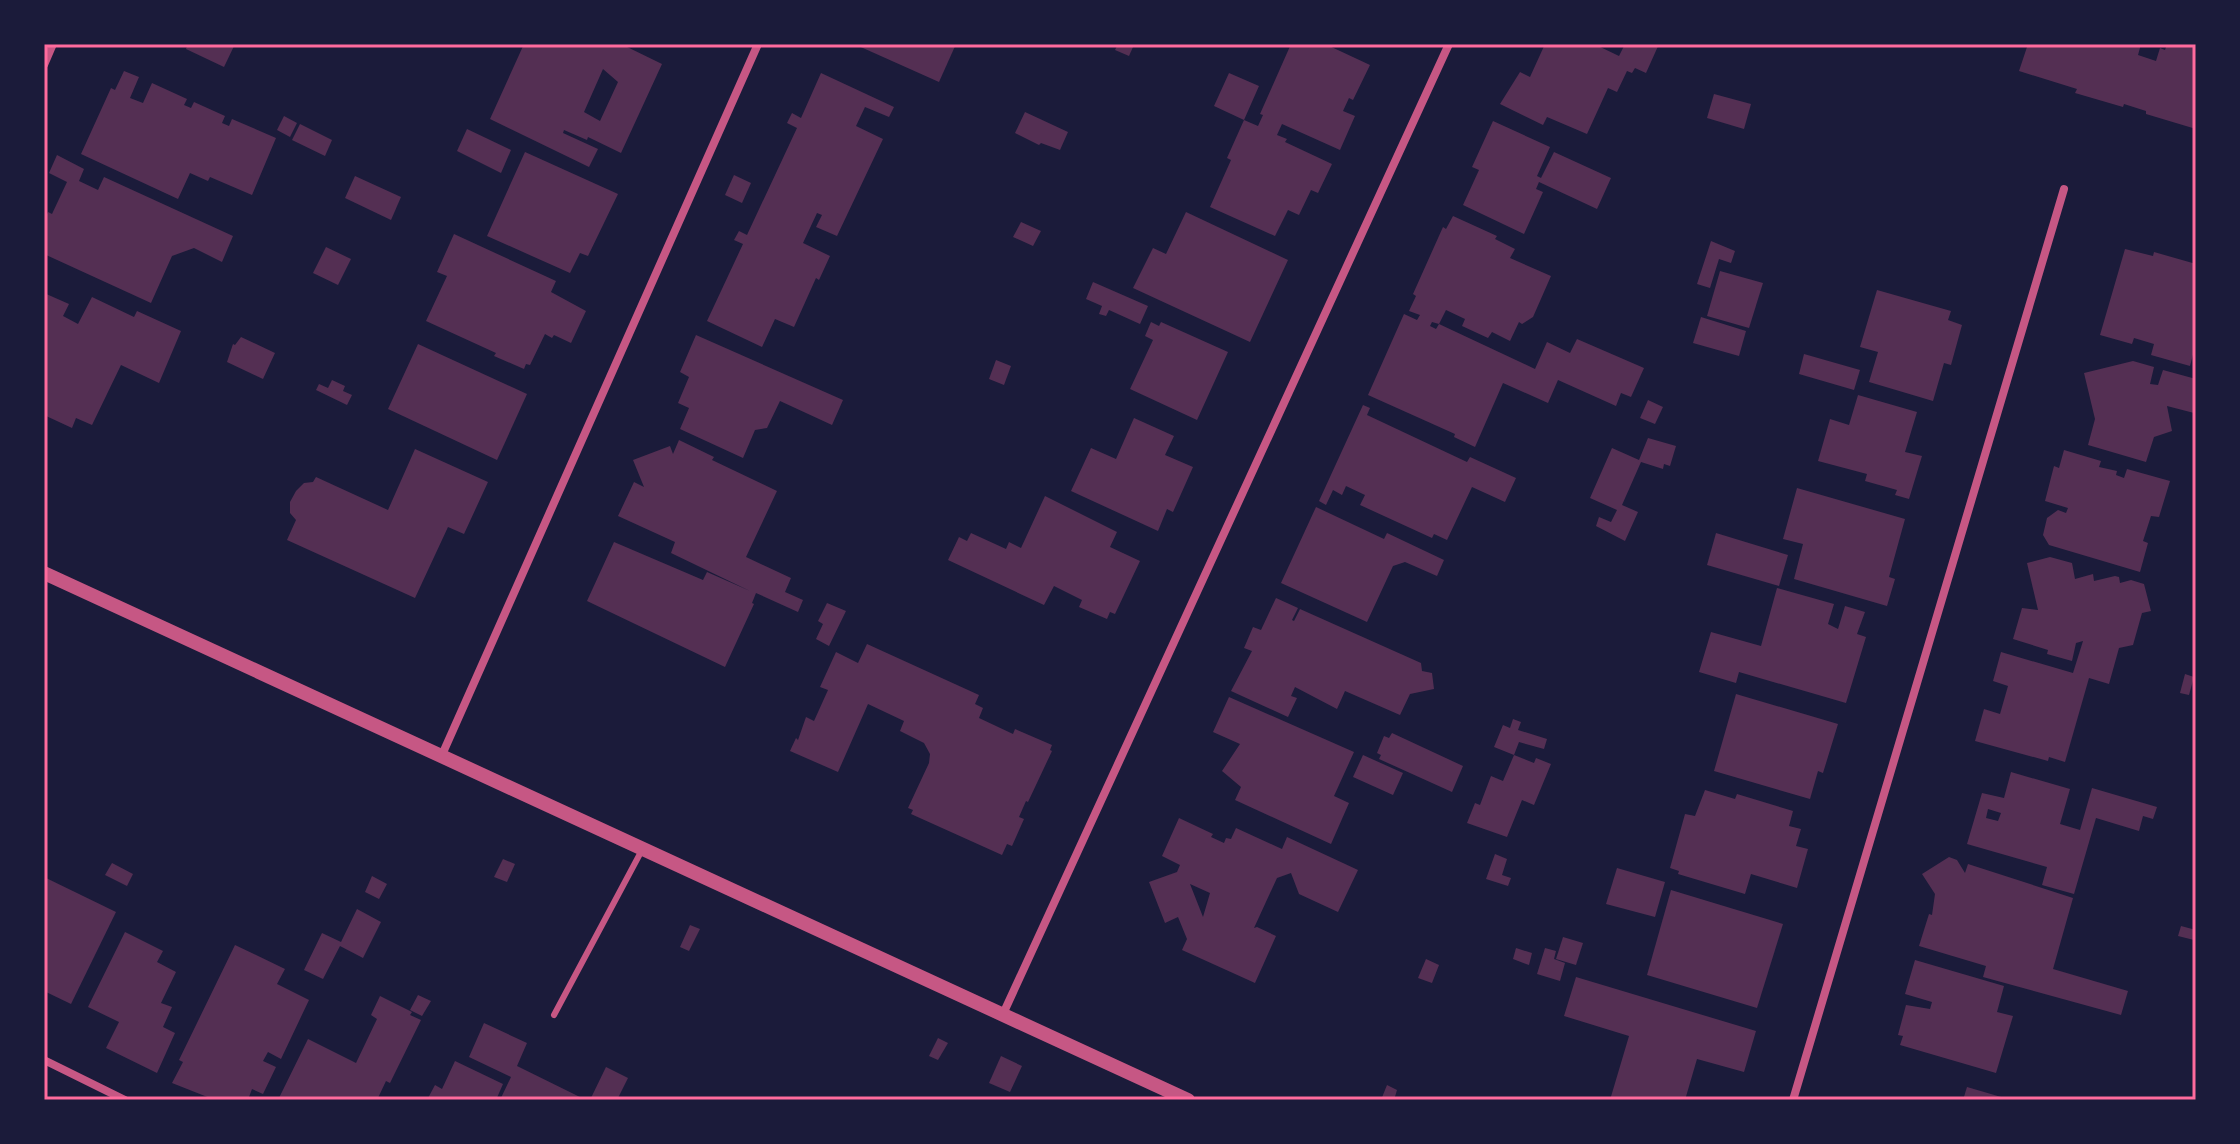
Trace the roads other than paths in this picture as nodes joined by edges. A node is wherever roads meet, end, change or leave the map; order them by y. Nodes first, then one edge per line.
1 (53, 44) edge
2 (758, 44) edge
3 (1449, 44) edge
4 (44, 65) edge
5 (2064, 189) dead end
6 (44, 573) edge
7 (441, 758) junction
8 (642, 850) junction
9 (1003, 1014) junction
10 (554, 1015) dead end
11 (44, 1060) edge
12 (125, 1100) edge
13 (1188, 1100) edge
14 (1793, 1100) edge

1 - 4 street
2 - 7 street
3 - 9 street
5 - 14 street
6 - 7 street
7 - 8 street
8 - 9 street
8 - 10 lane
9 - 13 street
11 - 12 street

